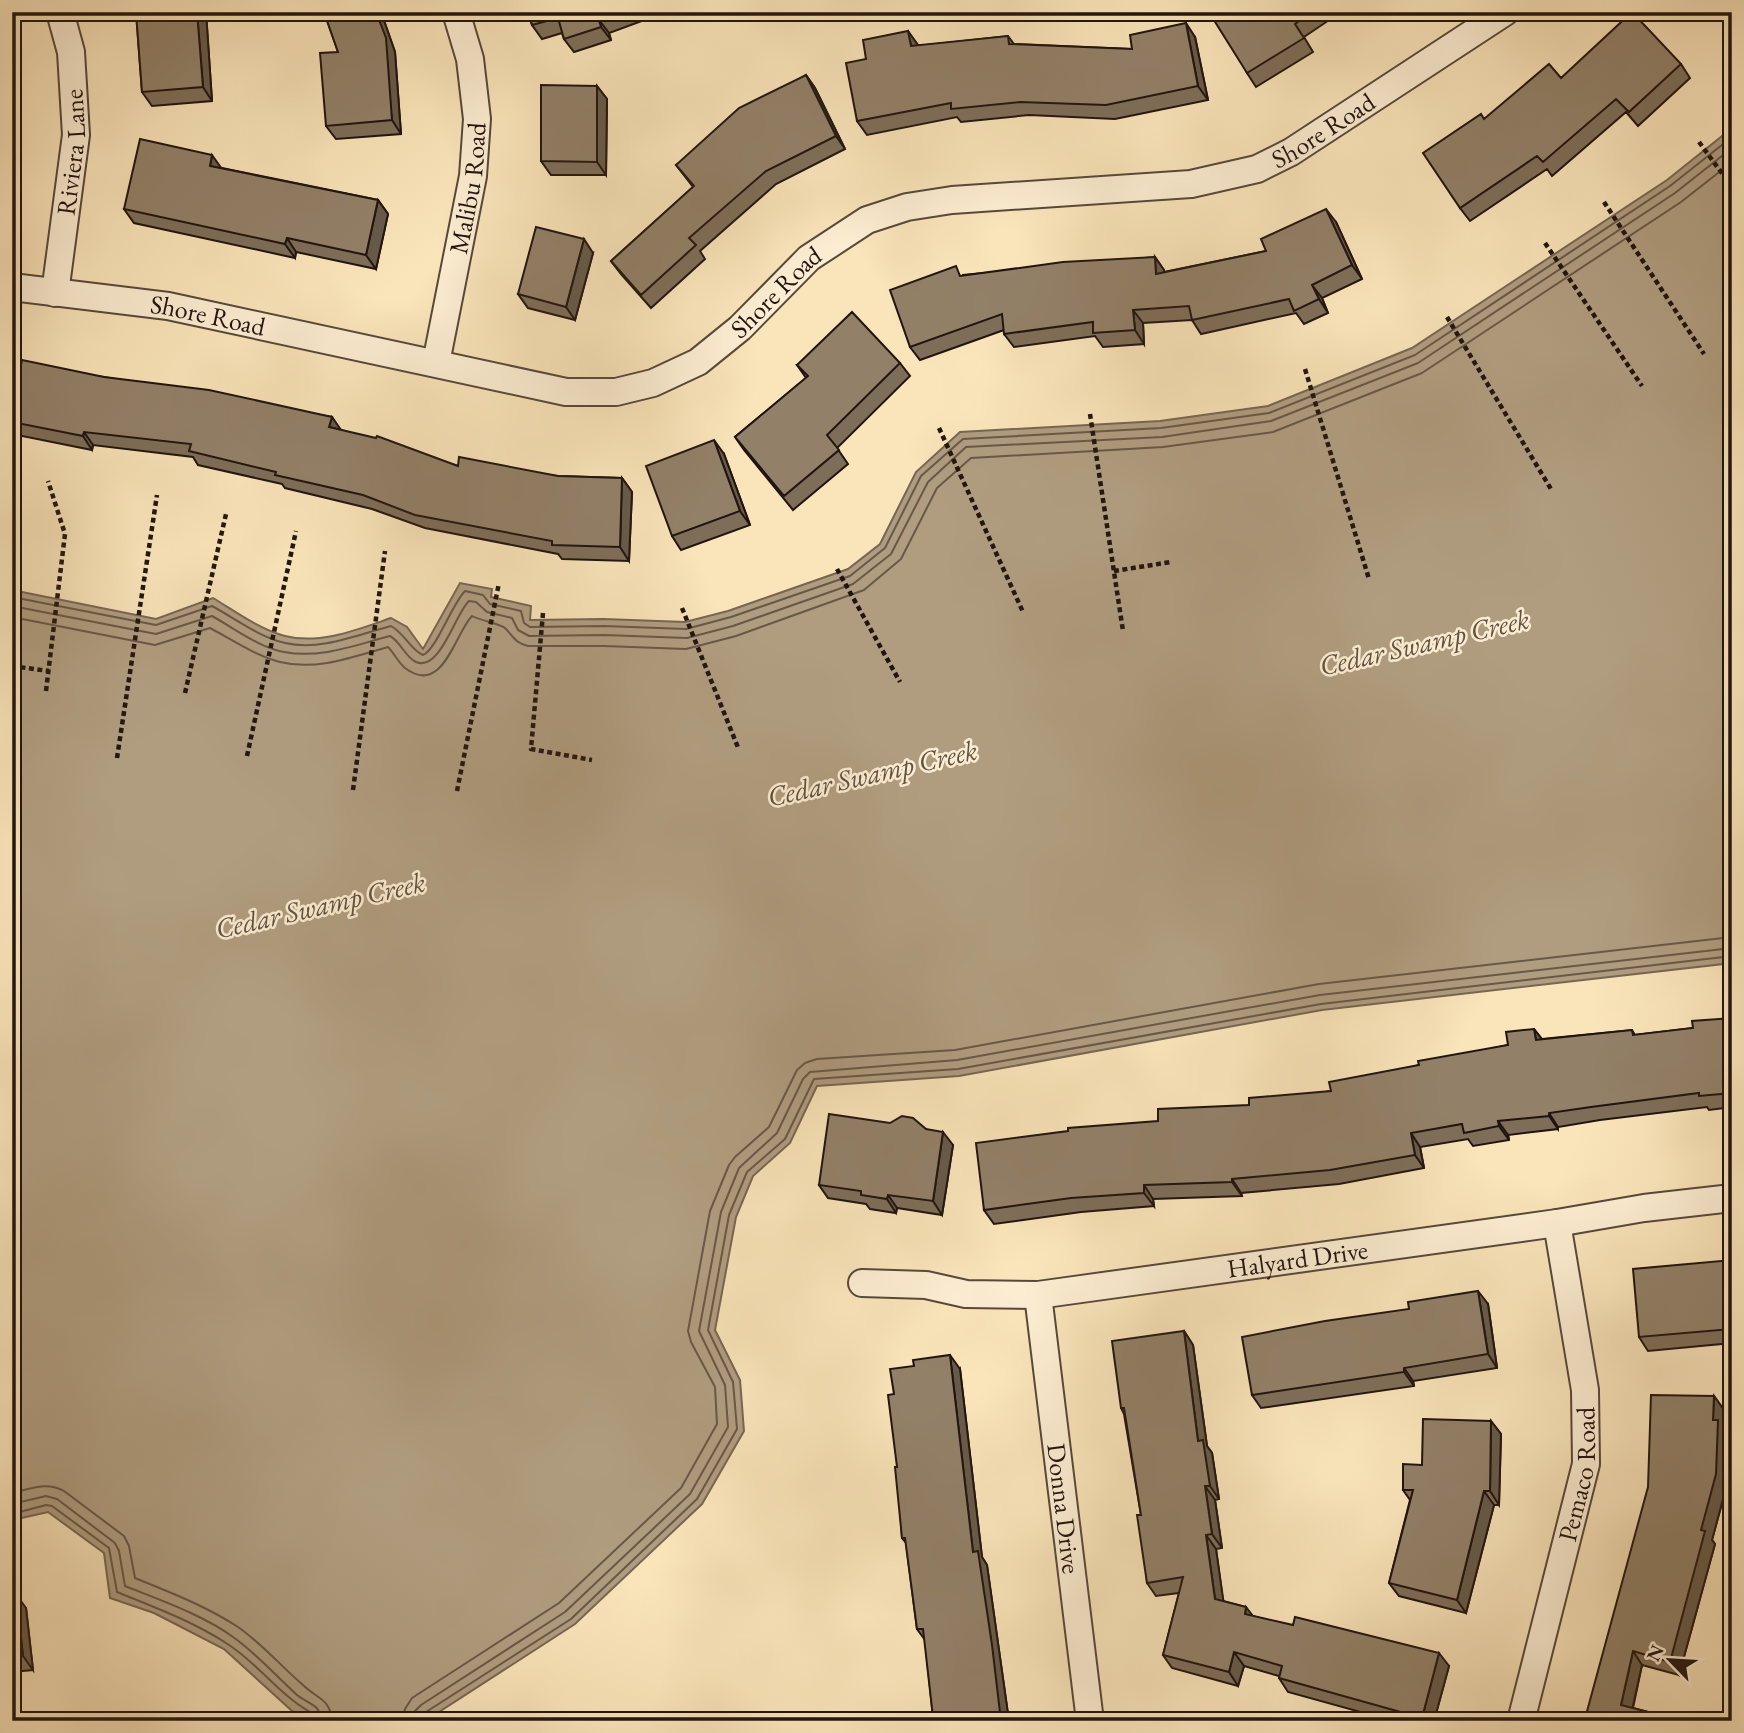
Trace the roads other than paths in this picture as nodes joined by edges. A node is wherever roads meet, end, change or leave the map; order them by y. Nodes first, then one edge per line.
1 (60, 12) edge
2 (456, 12) edge
3 (1505, 12) edge
4 (12, 288) edge
5 (55, 293) junction
6 (436, 363) junction
7 (1732, 1198) edge
8 (1557, 1223) junction
9 (862, 1283) dead end
10 (1038, 1295) junction
11 (1090, 1721) edge
12 (1521, 1721) edge

1 - 5 street, Riviera Lane
2 - 6 street, Malibu Road
3 - 6 street, Shore Road
4 - 5 street, Shore Road
5 - 6 street, Shore Road
7 - 8 street, Halyard Drive
8 - 10 street, Halyard Drive
8 - 12 street, Pemaco Road
9 - 10 street, Halyard Drive
10 - 11 street, Donna Drive

